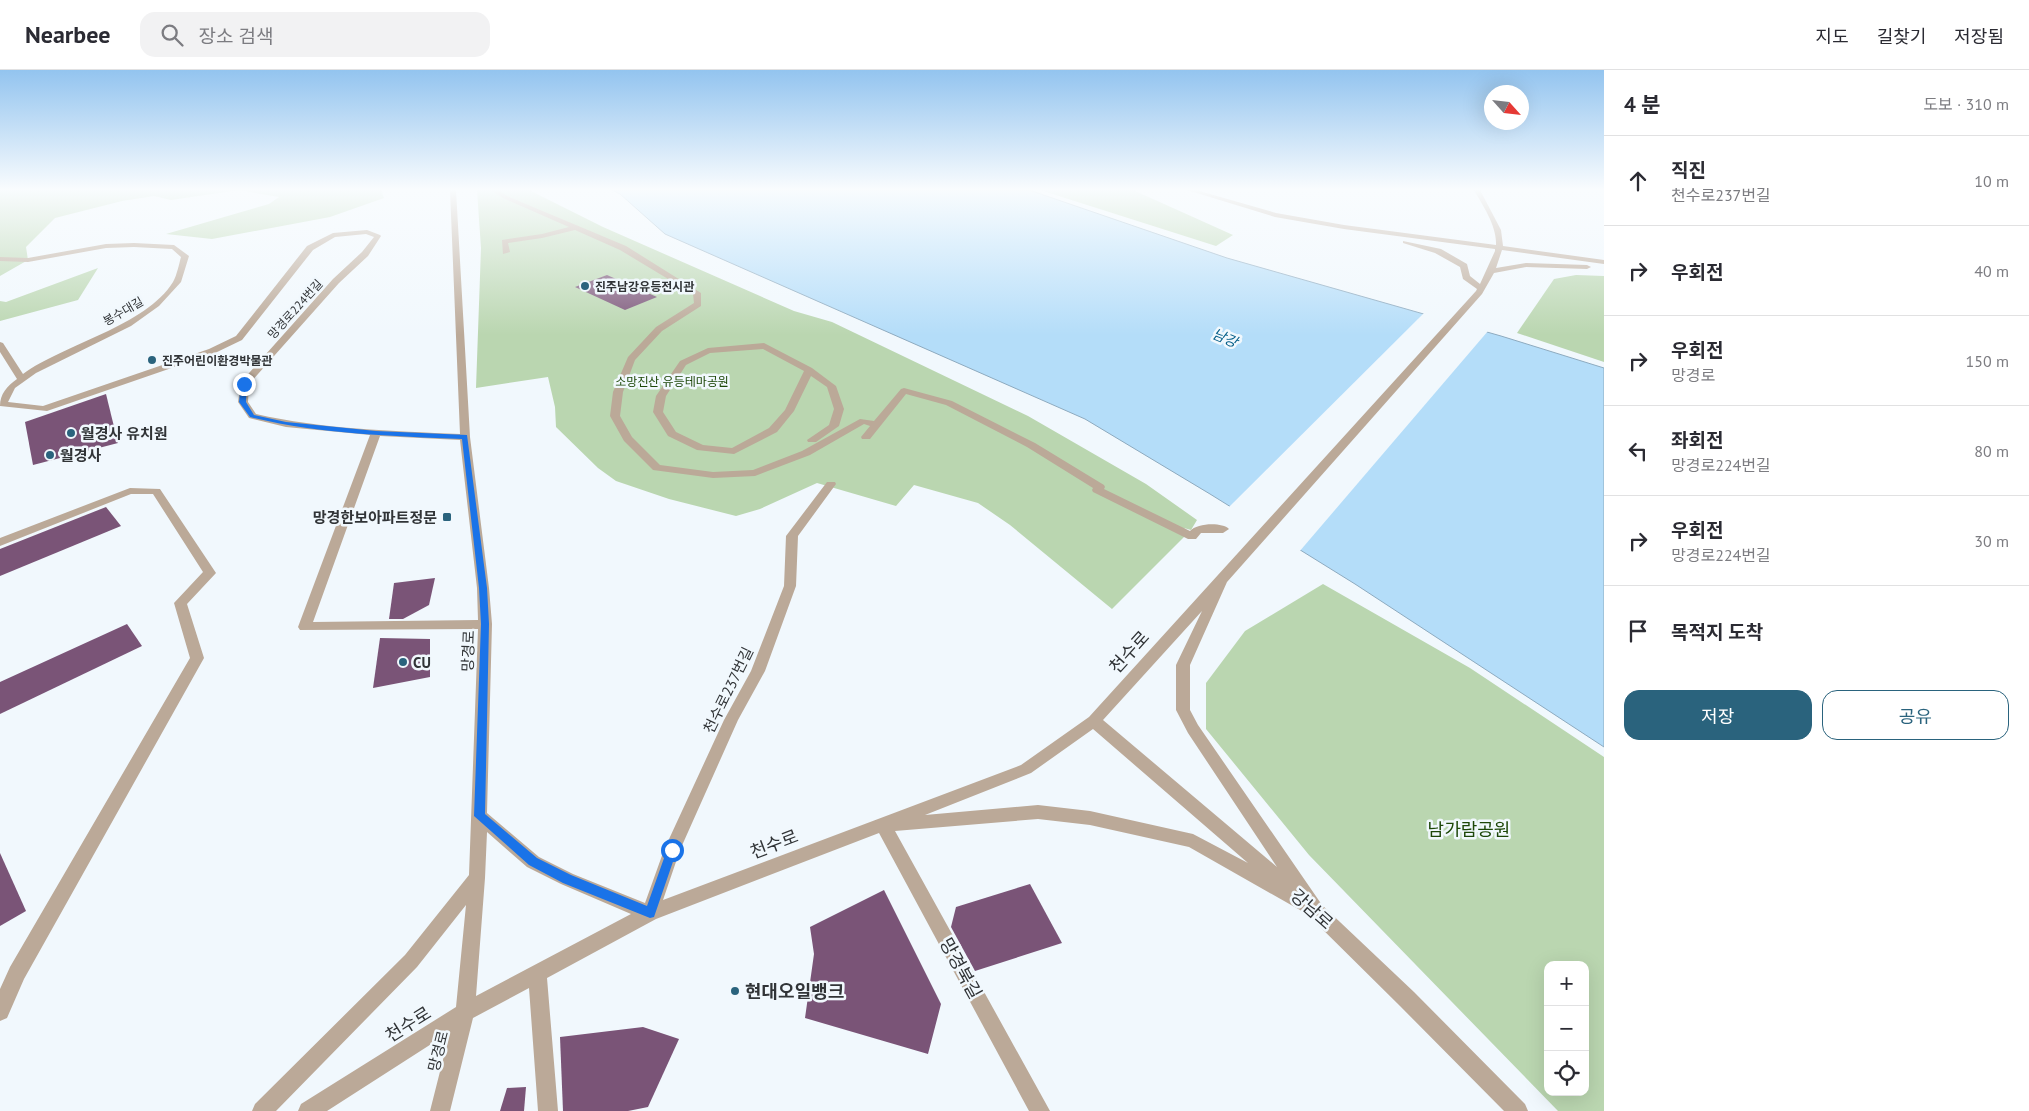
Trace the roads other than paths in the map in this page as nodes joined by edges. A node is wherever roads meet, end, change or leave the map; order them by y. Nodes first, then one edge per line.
1 (327, 239) edge
2 (376, 239) edge
3 (456, 239) edge
4 (522, 239) edge
5 (600, 239) edge
6 (1389, 239) edge
7 (1431, 239) edge
8 (1499, 239) edge
9 (1501, 248) junction
10 (506, 252) dead end
11 (0, 259) edge
12 (1604, 262) edge
13 (1604, 268) edge
14 (1492, 271) junction
15 (1480, 291) junction
16 (0, 345) edge
17 (808, 370) junction
18 (21, 378) junction
19 (876, 425) junction
20 (376, 433) junction
21 (465, 437) junction
22 (866, 437) dead end
23 (755, 473) junction
24 (831, 484) dead end
25 (1223, 529) dead end
26 (0, 542) edge
27 (1222, 580) junction
28 (485, 624) junction
29 (1094, 721) junction
30 (480, 816) junction
31 (883, 825) junction
32 (477, 878) junction
33 (1315, 910) junction
34 (650, 913) junction
35 (537, 973) junction
36 (0, 1011) edge
37 (465, 1012) junction
38 (262, 1111) edge
39 (308, 1111) edge
40 (440, 1111) edge
41 (548, 1111) edge
42 (1040, 1111) edge
43 (1518, 1111) edge

1 - 18 street, 망경로224번길
2 - 20 street, 망경로224번길
3 - 21 street, 망경로
4 - 10 street
5 - 23 street
6 - 15 street
7 - 9 street
8 - 9 street
9 - 12 street
9 - 14 street
11 - 18 street, 봉수대길
13 - 14 street
14 - 15 street
15 - 27 street, 천수로
16 - 18 street
17 - 17 street
17 - 23 street
19 - 22 street
19 - 23 street
19 - 25 street
20 - 21 street, 망경로224번길
20 - 28 street
21 - 28 street, 망경로
24 - 34 street, 천수로237번길
26 - 36 street
27 - 29 street, 천수로
27 - 33 street
28 - 30 street, 망경로
29 - 31 street, 천수로
29 - 33 street, 강남로
30 - 32 street, 망경로
30 - 34 street
31 - 33 street
31 - 34 street, 천수로
31 - 42 street, 망경북길
32 - 37 street, 망경로
32 - 38 street
33 - 43 street, 강남로
34 - 35 street, 천수로
35 - 37 street, 천수로
35 - 41 street
37 - 39 street, 천수로
37 - 40 street, 망경로

